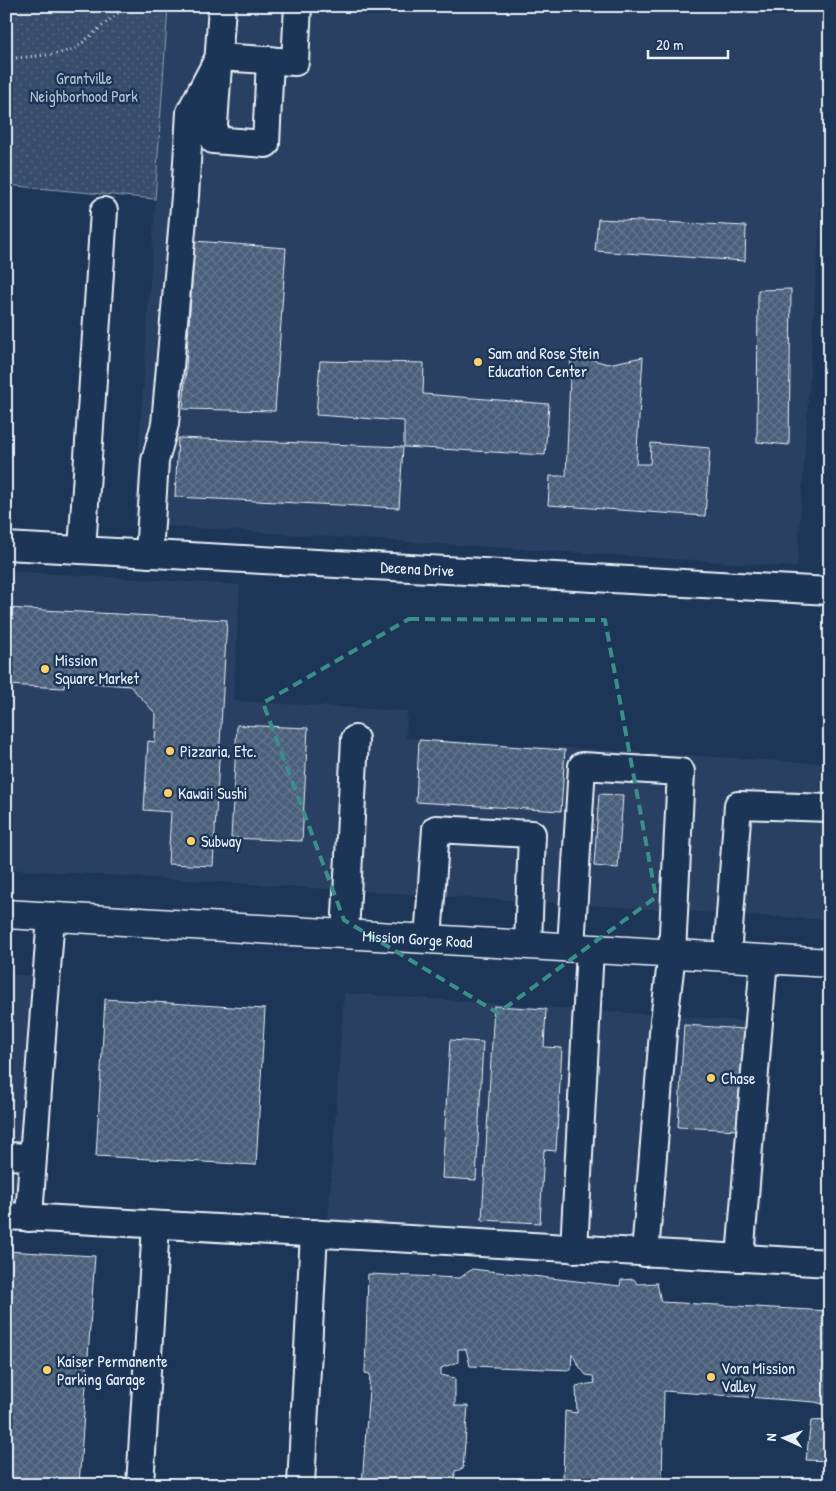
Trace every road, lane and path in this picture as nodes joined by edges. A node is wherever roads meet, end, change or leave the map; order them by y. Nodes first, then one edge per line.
1 (123, 6) edge
2 (222, 6) edge
3 (298, 6) edge
4 (219, 57) junction
5 (6, 59) edge
6 (270, 60) junction
7 (104, 211) dead end
8 (6, 546) edge
9 (82, 550) junction
10 (149, 554) junction
11 (830, 591) edge
12 (355, 739) dead end
13 (830, 808) edge
14 (6, 914) edge
15 (51, 916) junction
16 (345, 934) junction
17 (428, 939) junction
18 (528, 944) junction
19 (580, 948) junction
20 (672, 953) junction
21 (727, 957) junction
22 (764, 959) junction
23 (830, 963) edge
24 (6, 1156) edge
25 (33, 1157) junction
26 (18, 1217) edge
27 (156, 1225) junction
28 (314, 1234) junction
29 (574, 1249) junction
30 (645, 1253) junction
31 (740, 1258) junction
32 (830, 1263) edge
33 (140, 1485) edge
34 (301, 1485) edge

1 - 5 path
2 - 4 street
3 - 6 street
4 - 6 street
4 - 6 street
4 - 10 street
7 - 9 street
8 - 9 street, Decena Drive
9 - 10 street, Decena Drive
10 - 11 street, Decena Drive
12 - 16 street
13 - 21 street
14 - 15 main road, Mission Gorge Road
15 - 16 main road, Mission Gorge Road
15 - 25 street
16 - 17 main road, Mission Gorge Road
17 - 18 main road, Mission Gorge Road
17 - 18 street
18 - 19 main road, Mission Gorge Road
19 - 20 main road, Mission Gorge Road
19 - 20 street
19 - 29 street
20 - 21 main road, Mission Gorge Road
20 - 30 street
21 - 22 main road, Mission Gorge Road
22 - 23 main road, Mission Gorge Road
22 - 31 street
24 - 25 street
25 - 26 street
26 - 27 street
27 - 28 street
27 - 33 street
28 - 29 street
28 - 34 street
29 - 30 street
30 - 31 street
31 - 32 street

